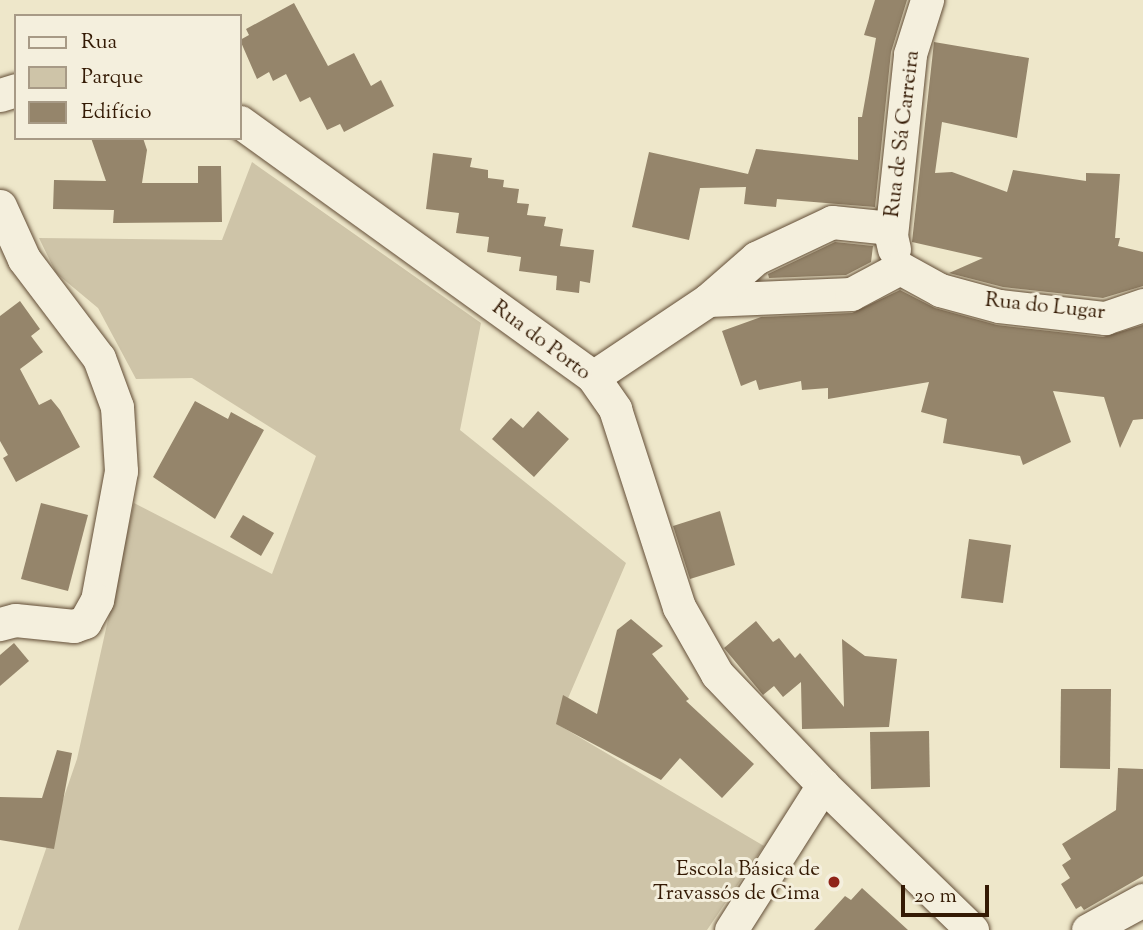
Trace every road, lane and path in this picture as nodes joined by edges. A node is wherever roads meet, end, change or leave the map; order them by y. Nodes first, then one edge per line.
1 (928, 0) edge
2 (242, 123) edge
3 (0, 206) edge
4 (891, 228) junction
5 (900, 268) junction
6 (708, 300) junction
7 (1143, 305) edge
8 (593, 377) junction
9 (0, 624) edge
10 (823, 785) junction
11 (1143, 900) edge
12 (731, 930) edge
13 (972, 930) edge
14 (1088, 930) edge

1 - 4 street, Rua de Sá Carreira
2 - 8 street, Rua do Porto
3 - 9 street
4 - 5 street, Rua de Sá Carreira
4 - 6 street
5 - 6 street
5 - 7 street, Rua do Lugar
6 - 8 street
8 - 10 street, Rua do Porto
10 - 12 street
10 - 13 street, Rua do Porto
11 - 14 street

